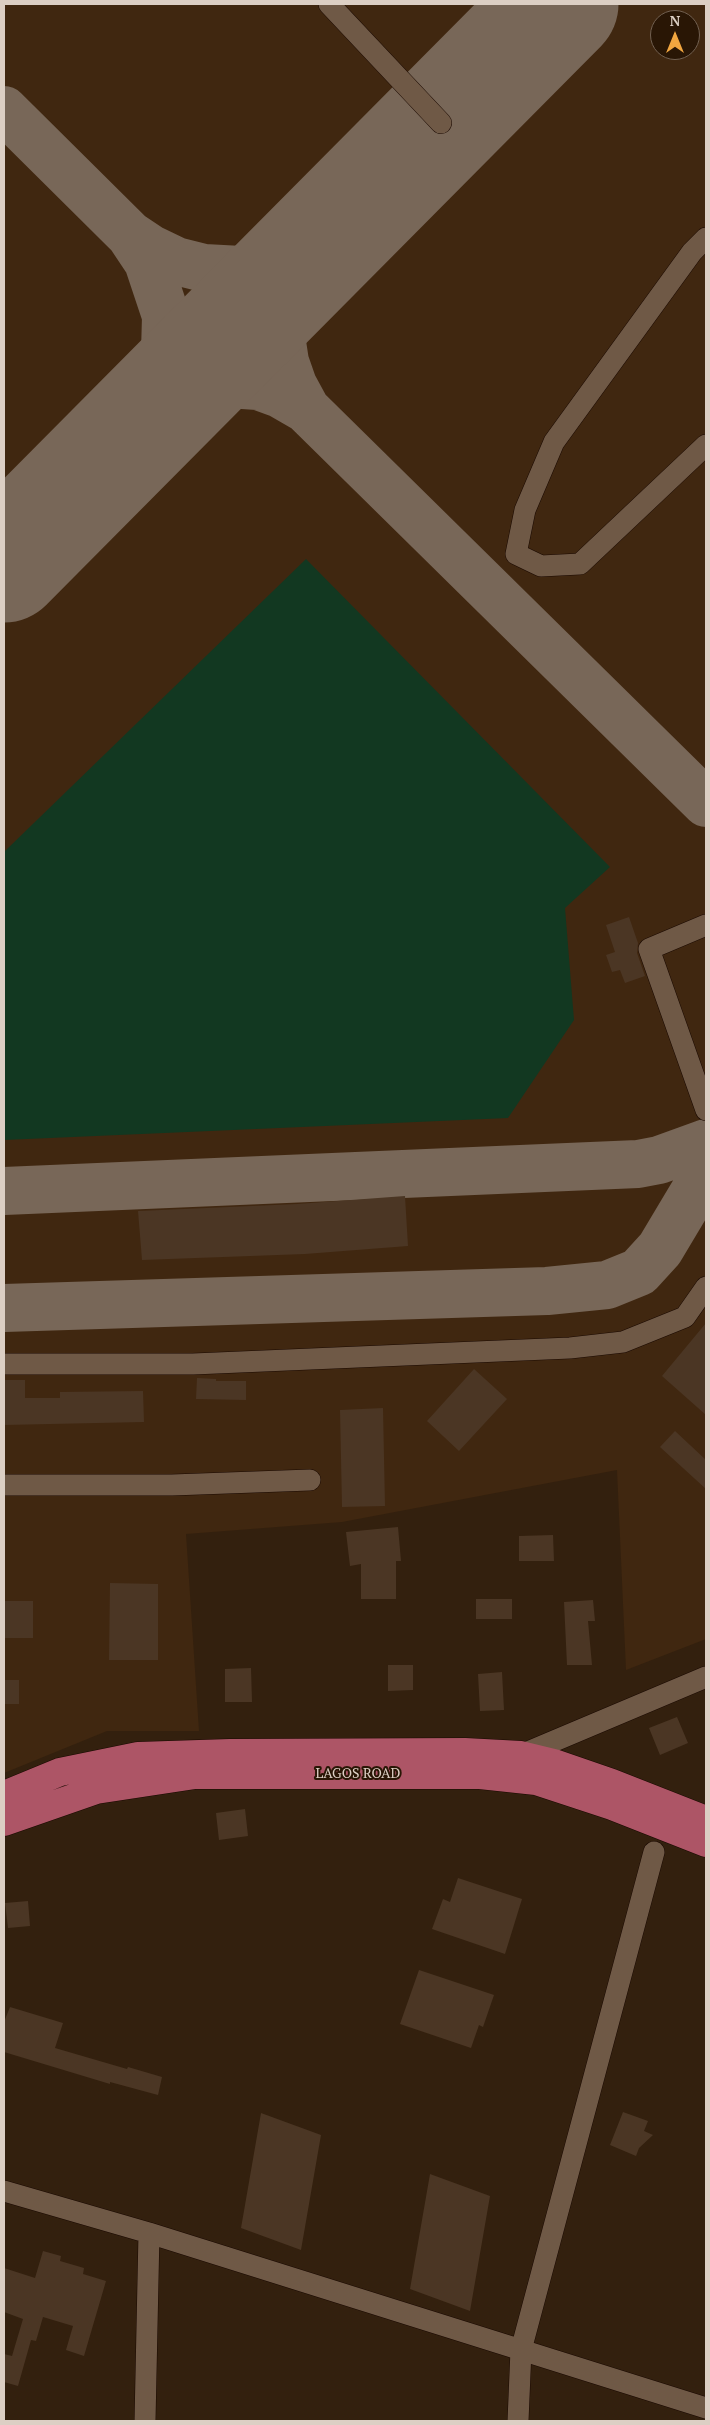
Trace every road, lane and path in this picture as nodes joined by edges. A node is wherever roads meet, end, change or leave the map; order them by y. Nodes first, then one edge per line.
1 (329, 4) edge
2 (441, 123) dead end
3 (706, 238) edge
4 (706, 446) edge
5 (706, 925) edge
6 (706, 1110) edge
7 (706, 1287) edge
8 (4, 1364) edge
9 (310, 1480) dead end
10 (4, 1485) edge
11 (706, 1677) edge
12 (521, 1755) junction
13 (4, 1795) edge
14 (706, 1820) edge
15 (4, 1822) edge
16 (706, 1843) edge
17 (654, 1852) dead end
18 (4, 2191) edge
19 (149, 2233) junction
20 (521, 2350) junction
21 (706, 2408) edge
22 (145, 2421) edge
23 (518, 2421) edge

1 - 2 street
3 - 4 street
5 - 6 street
7 - 8 street
9 - 10 street
11 - 12 street
12 - 13 main road, LAGOS ROAD
12 - 14 main road, LAGOS ROAD
15 - 16 main road, LAGOS ROAD
17 - 20 street
18 - 19 street
19 - 20 street
19 - 22 street
20 - 21 street
20 - 23 street

